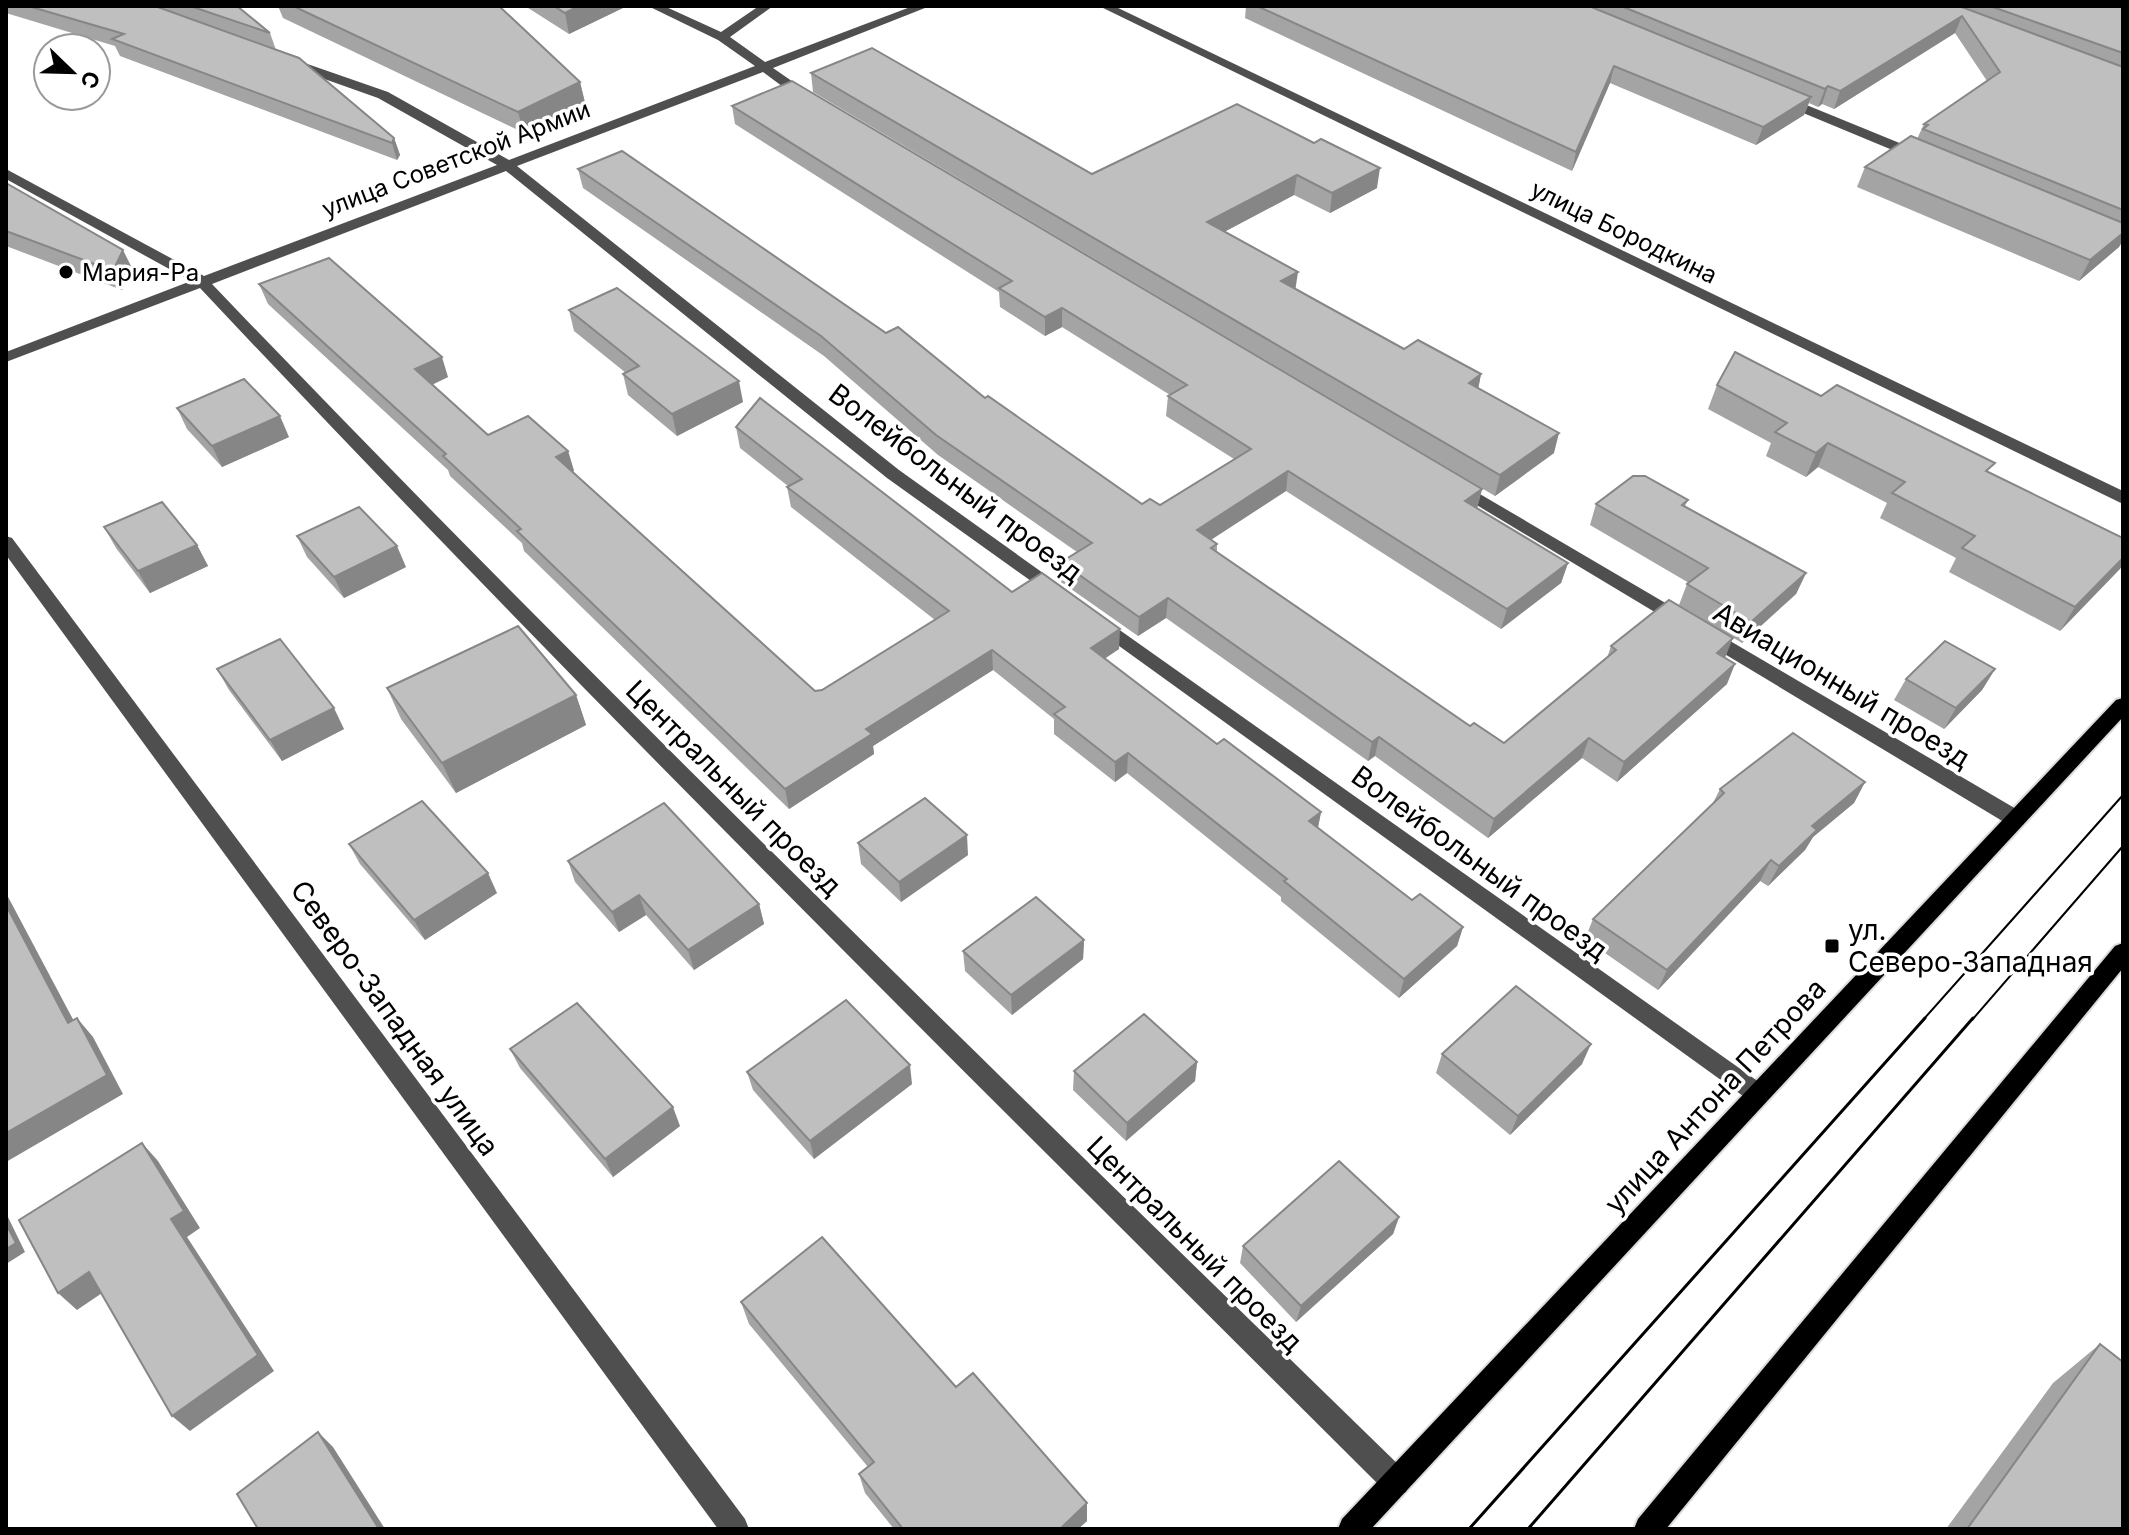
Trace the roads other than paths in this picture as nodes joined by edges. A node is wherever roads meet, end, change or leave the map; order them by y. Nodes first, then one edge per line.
1 (654, 6) edge
2 (767, 6) edge
3 (924, 6) edge
4 (1105, 6) edge
5 (722, 37) junction
6 (264, 53) edge
7 (762, 67) junction
8 (1770, 94) edge
9 (823, 108) edge
10 (1932, 162) edge
11 (506, 164) junction
12 (6, 173) edge
13 (200, 280) junction
14 (6, 357) edge
15 (1435, 473) edge
16 (2123, 498) edge
17 (6, 542) edge
18 (2123, 705) edge
19 (2016, 819) junction
20 (2123, 952) edge
21 (1758, 1094) junction
22 (1396, 1482) junction
23 (735, 1529) edge
24 (1352, 1529) edge
25 (1648, 1529) edge

1 - 5 street
2 - 5 street
3 - 7 street, улица Советской Армии
4 - 16 street, улица Бородкина
5 - 7 street
6 - 11 street, Волейбольный проезд
7 - 9 street
7 - 11 street, улица Советской Армии
8 - 10 street
11 - 13 street, улица Советской Армии
11 - 21 street, Волейбольный проезд
12 - 13 street, Центральный проезд
13 - 14 street, улица Советской Армии
13 - 22 street, Центральный проезд
15 - 19 street, Авиационный проезд
17 - 23 street, Северо-Западная улица
18 - 19 main road, улица Антона Петрова
19 - 21 main road, улица Антона Петрова
20 - 25 main road
21 - 22 main road, улица Антона Петрова
22 - 24 main road, улица Антона Петрова

